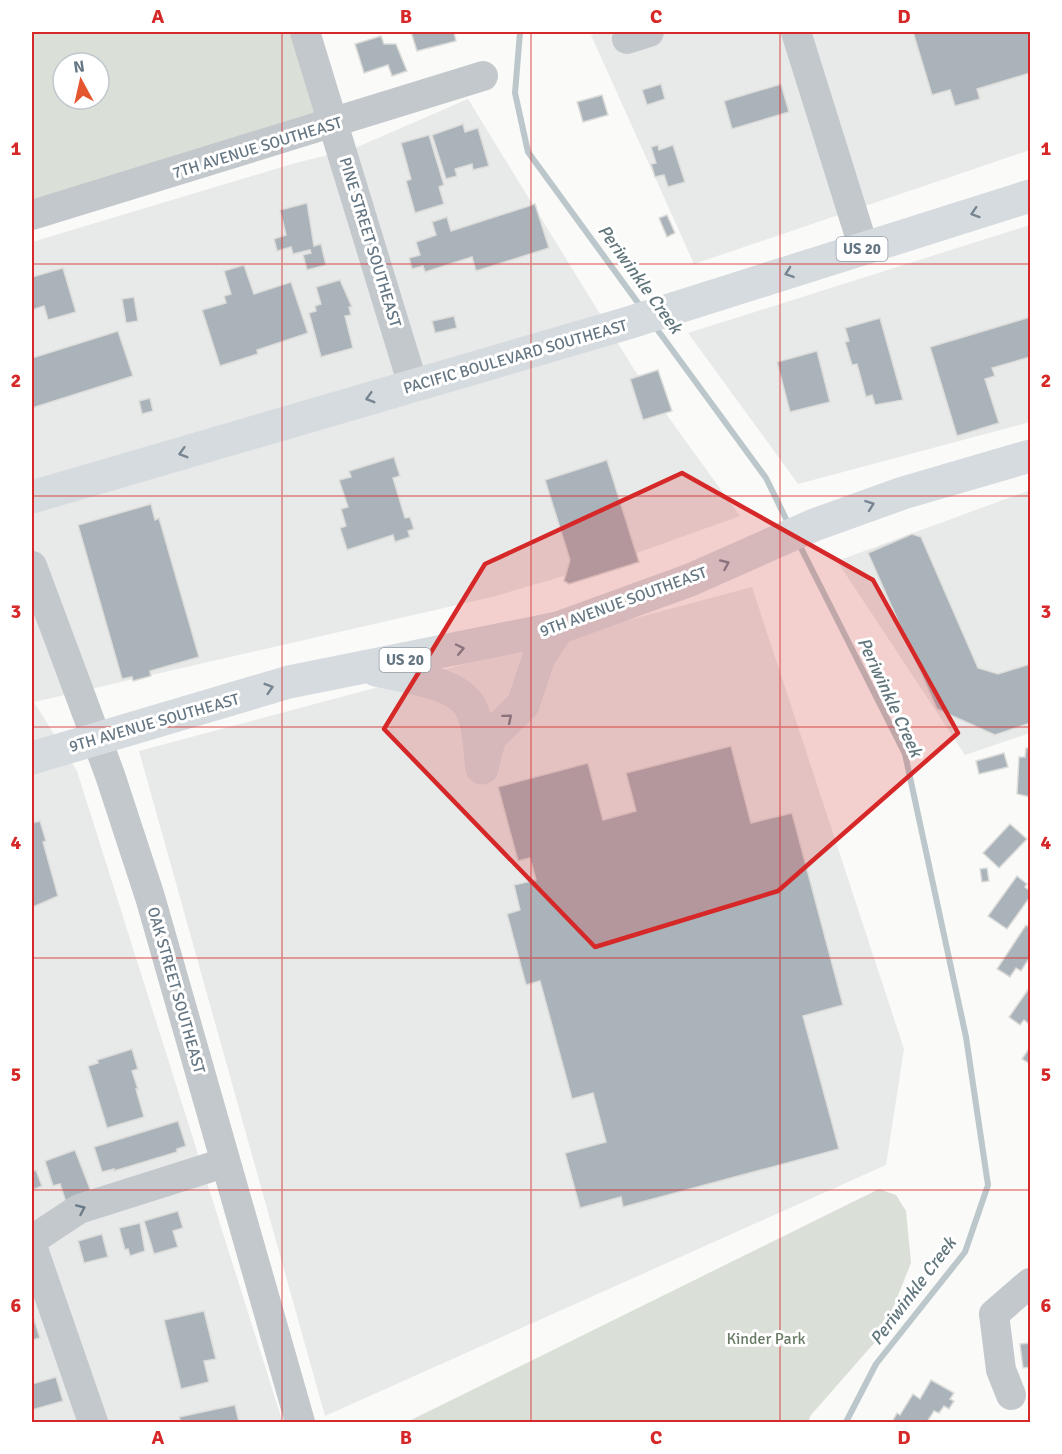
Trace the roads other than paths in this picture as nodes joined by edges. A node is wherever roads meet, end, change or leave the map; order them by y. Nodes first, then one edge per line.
1 (305, 32) edge
2 (796, 32) edge
3 (483, 76) dead end
4 (335, 124) junction
5 (1030, 196) edge
6 (32, 215) edge
7 (864, 249) junction
8 (413, 385) junction
9 (1030, 456) edge
10 (32, 496) edge
11 (32, 566) edge
12 (558, 628) junction
13 (365, 668) junction
14 (97, 739) junction
15 (32, 758) edge
16 (224, 1163) junction
17 (32, 1240) edge
18 (32, 1246) edge
19 (1030, 1283) edge
20 (1011, 1395) dead end
21 (93, 1422) edge
22 (300, 1422) edge

1 - 4 street, PINE STREET SOUTHEAST
2 - 7 street
3 - 4 street, 7TH AVENUE SOUTHEAST
4 - 6 street, 7TH AVENUE SOUTHEAST
4 - 8 street, PINE STREET SOUTHEAST
5 -> 7 highway, PACIFIC BOULEVARD SOUTHEAST / US 20
7 -> 8 highway, PACIFIC BOULEVARD SOUTHEAST / US 20
8 -> 10 highway, PACIFIC BOULEVARD SOUTHEAST / US 20
12 -> 9 highway, 9TH AVENUE SOUTHEAST / US 20
11 - 14 street, OAK STREET SOUTHEAST
13 -> 12 highway, 9TH AVENUE SOUTHEAST / US 20
13 -> 12 highway
14 -> 13 highway, 9TH AVENUE SOUTHEAST / US 20
14 - 15 highway, 9TH AVENUE SOUTHEAST / US 20
14 - 16 street, OAK STREET SOUTHEAST
17 -> 16 street
16 - 22 street, OAK STREET SOUTHEAST
18 - 21 street
19 - 20 street

